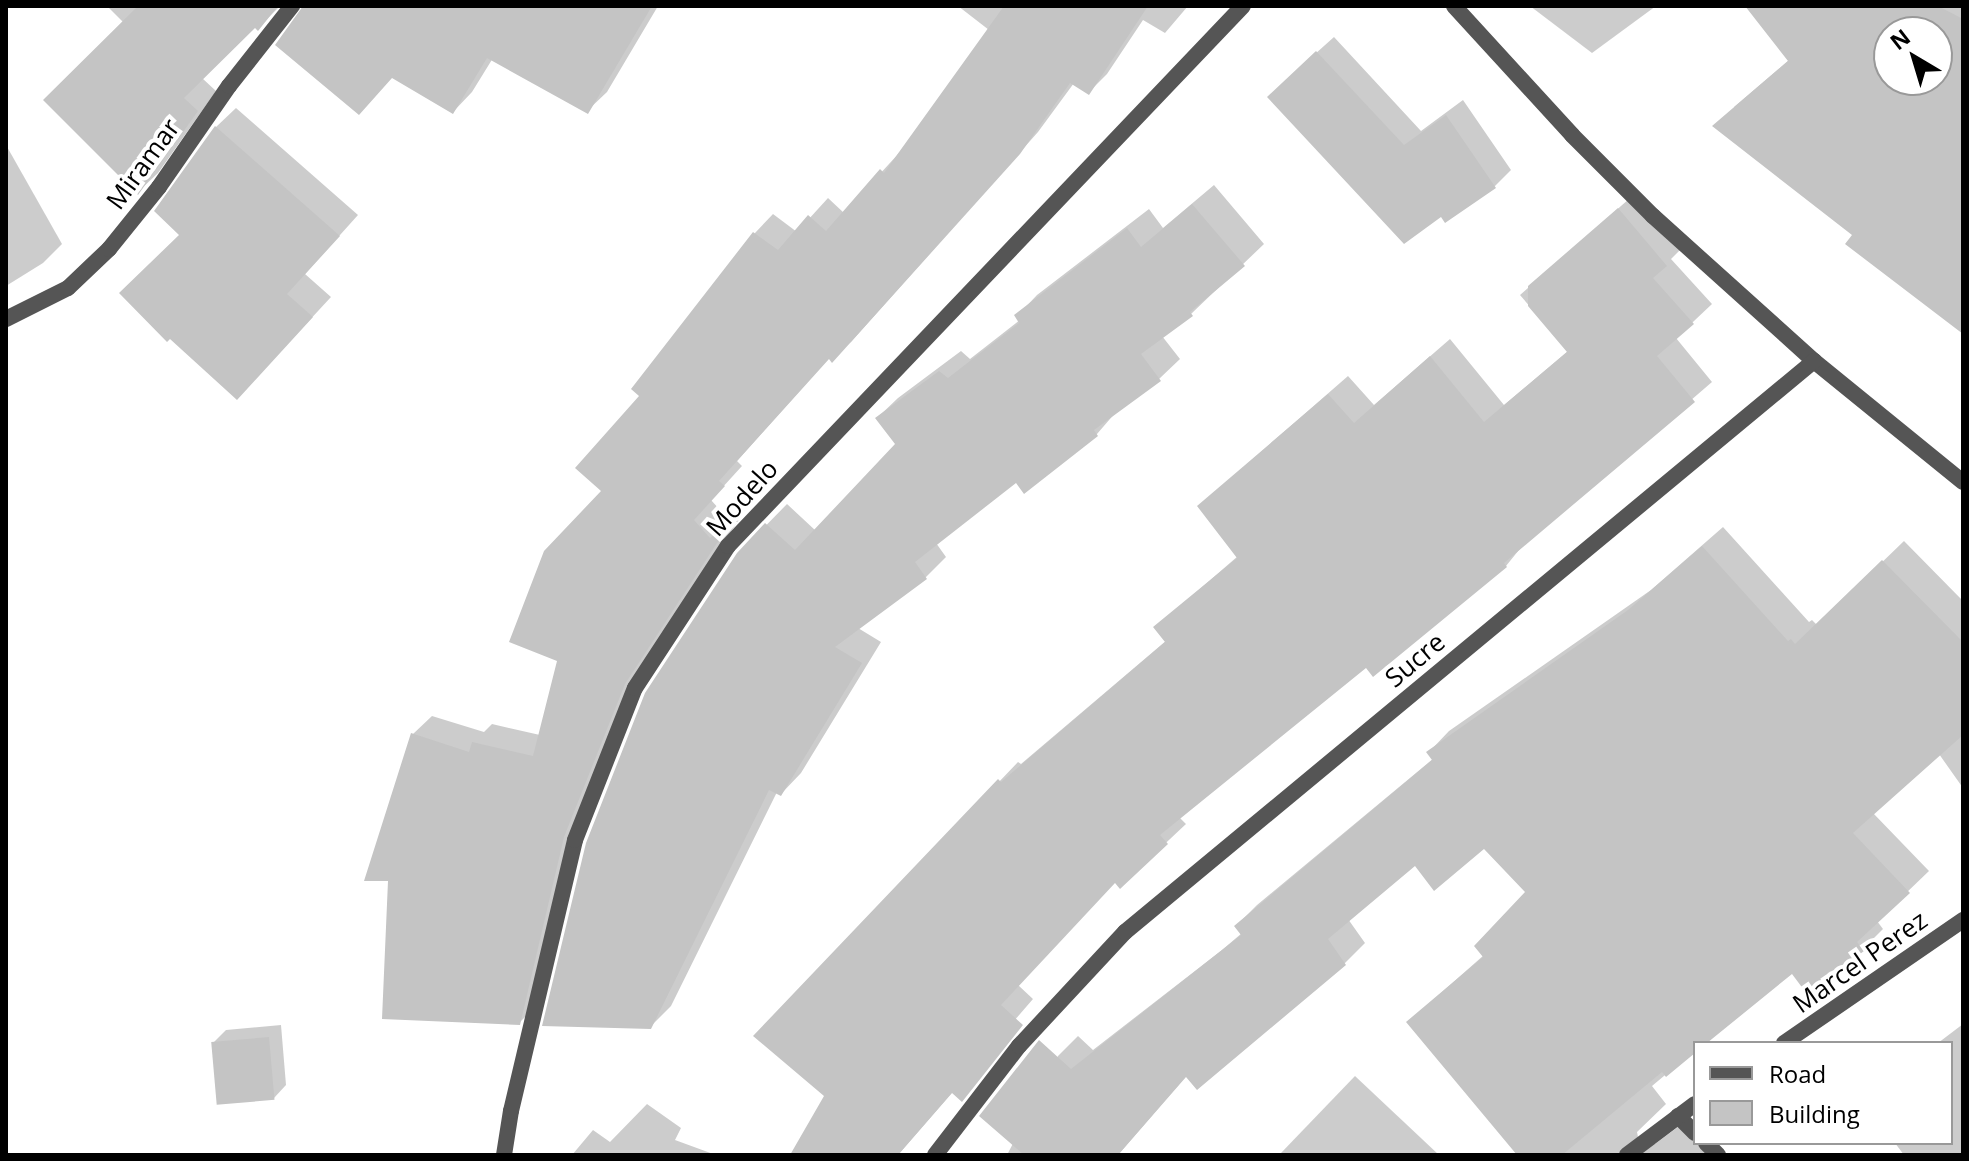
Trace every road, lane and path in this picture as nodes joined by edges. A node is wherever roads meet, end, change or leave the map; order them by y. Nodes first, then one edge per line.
1 (292, 6) edge
2 (1243, 6) edge
3 (1454, 6) edge
4 (6, 319) edge
5 (1814, 361) junction
6 (1963, 482) edge
7 (1963, 920) edge
8 (1787, 1041) edge
9 (1693, 1105) edge
10 (1678, 1116) junction
11 (1693, 1131) edge
12 (504, 1155) edge
13 (935, 1155) edge
14 (1627, 1155) edge

1 - 4 street, Miramar
2 - 12 street, Modelo
3 - 5 street
5 - 6 street
5 - 13 street, Sucre
7 - 8 street, Marcel Perez
9 - 10 street
10 - 11 street
10 - 14 street

